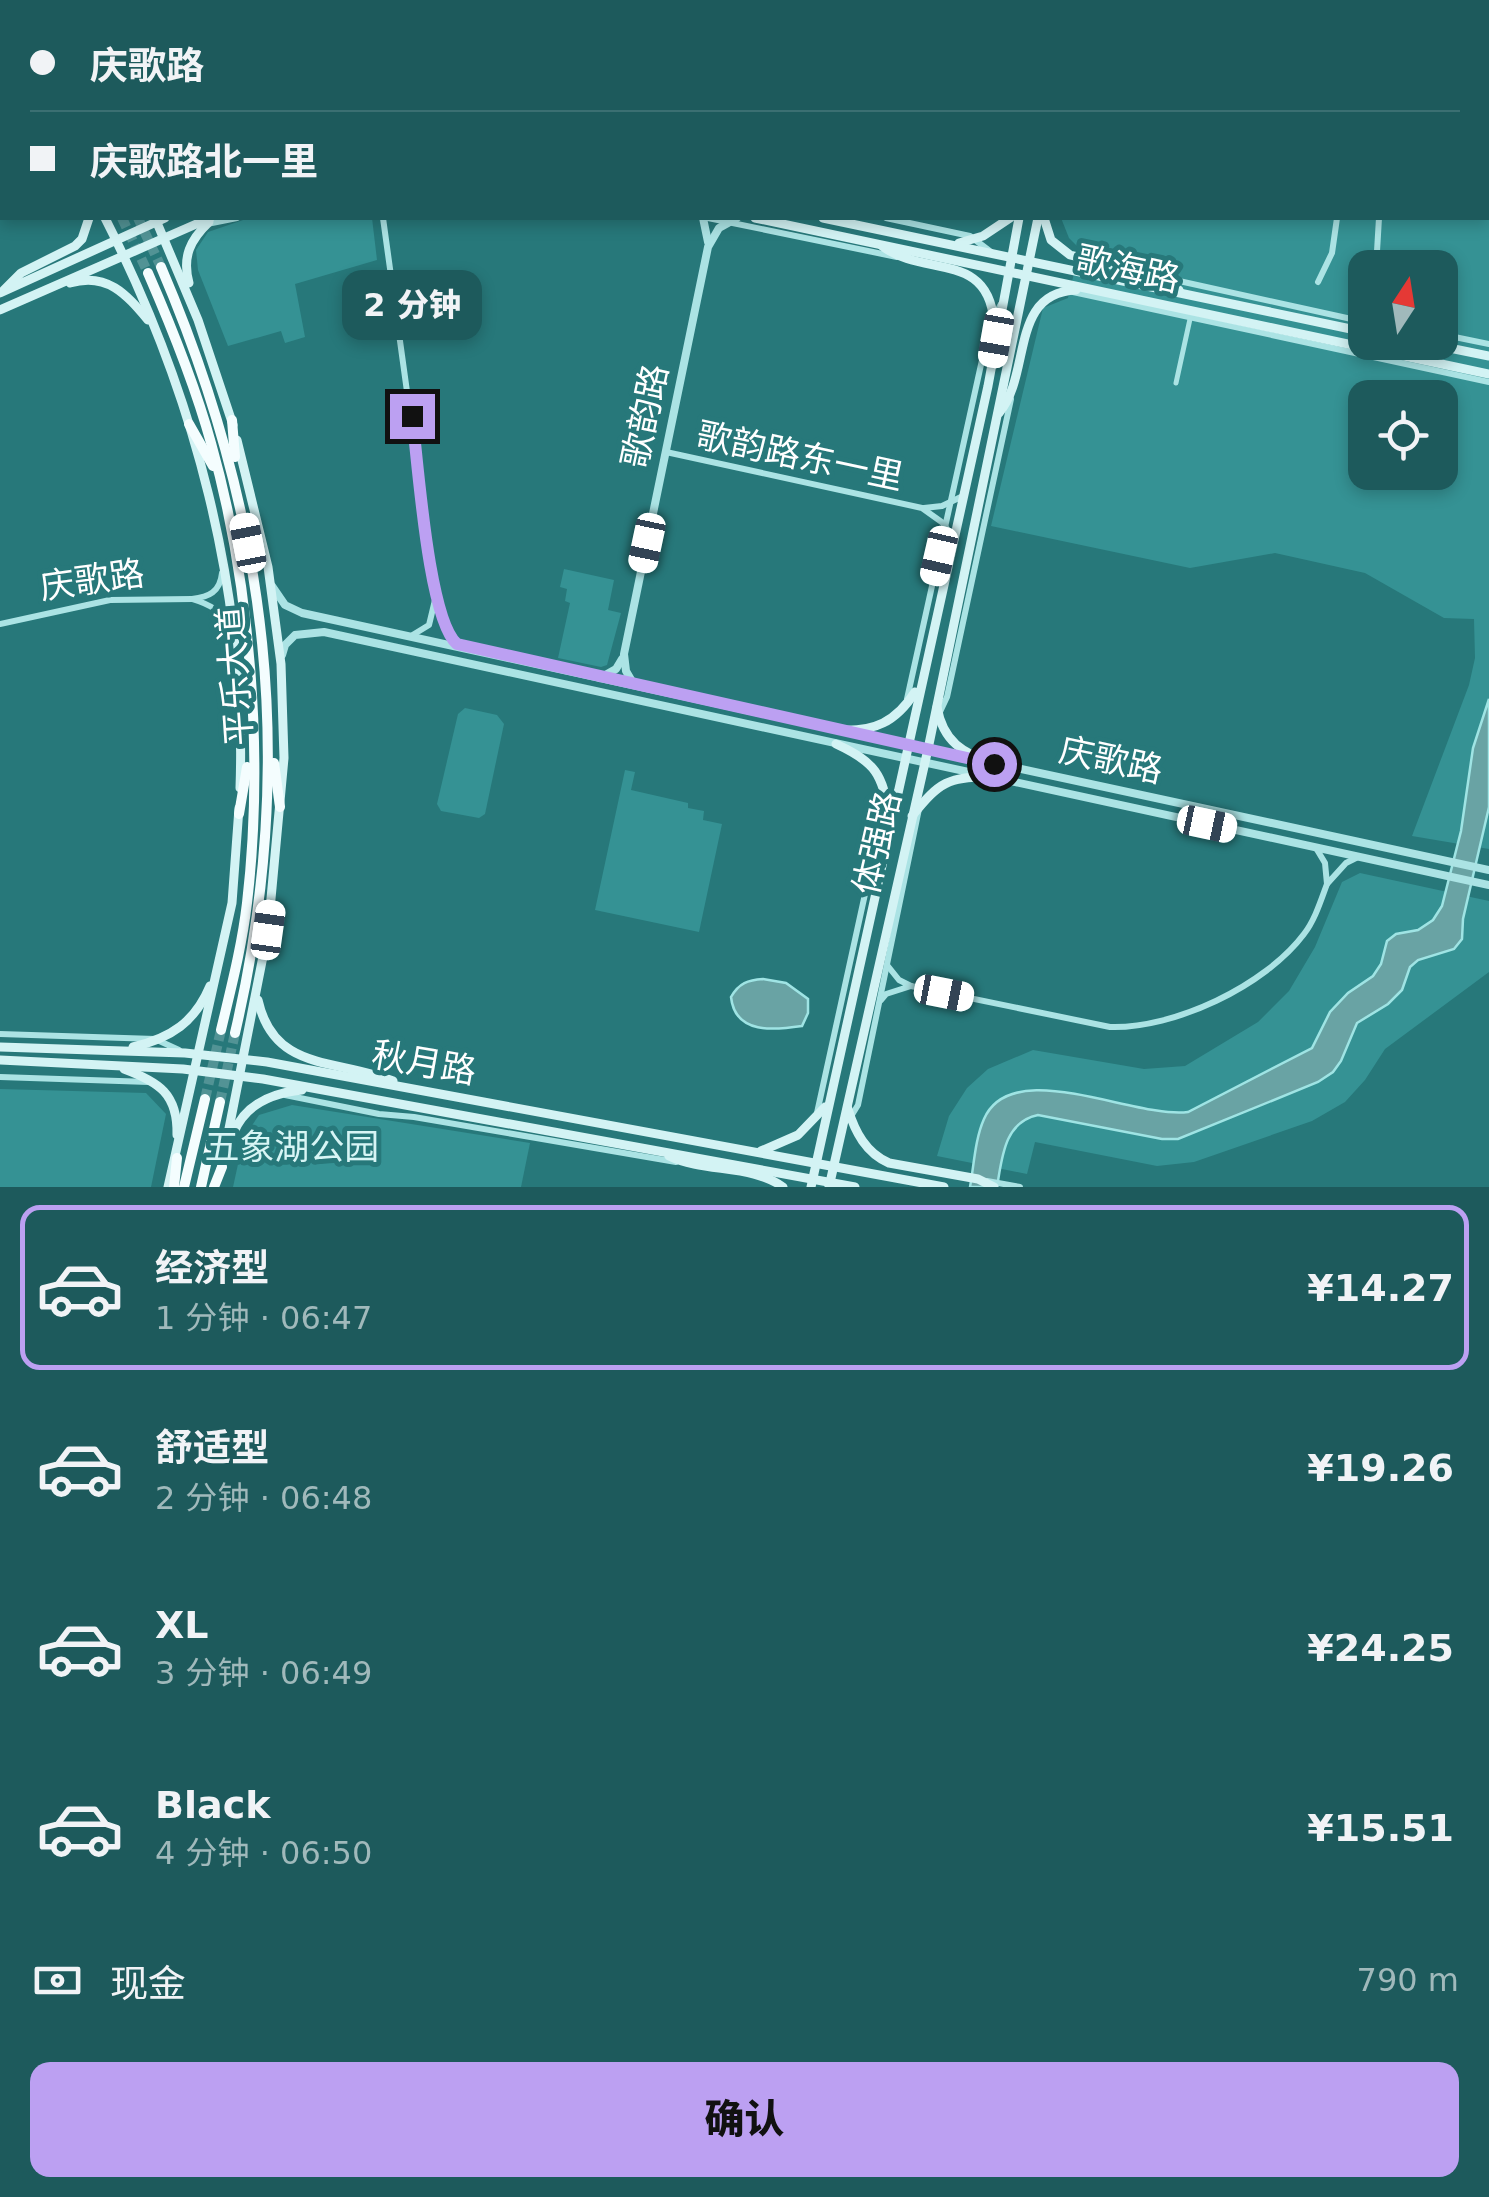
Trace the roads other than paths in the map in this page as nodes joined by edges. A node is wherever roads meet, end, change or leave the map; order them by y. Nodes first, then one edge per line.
1 (89, 220) edge
2 (107, 220) edge
3 (157, 220) edge
4 (159, 220) edge
5 (210, 220) edge
6 (383, 220) edge
7 (706, 220) edge
8 (732, 220) edge
9 (765, 220) edge
10 (833, 220) edge
11 (894, 220) edge
12 (1007, 220) edge
13 (1020, 220) edge
14 (1042, 220) edge
15 (1044, 220) edge
16 (1338, 220) edge
17 (1379, 220) edge
18 (164, 237) junction
19 (974, 239) junction
20 (116, 240) junction
21 (942, 242) junction
22 (880, 244) junction
23 (708, 247) junction
24 (1377, 250) edge
25 (992, 253) junction
26 (124, 255) junction
27 (896, 257) junction
28 (1011, 257) junction
29 (1029, 260) junction
30 (162, 267) tunnel mouth
31 (148, 272) tunnel mouth
32 (1008, 272) junction
33 (1026, 276) junction
34 (1157, 276) junction
35 (1318, 282) dead end
36 (1060, 283) junction
37 (1070, 290) junction
38 (1092, 290) junction
39 (2, 292) edge
40 (1186, 294) junction
41 (30, 297) junction
42 (1002, 302) junction
43 (0, 310) edge
44 (994, 318) junction
45 (1348, 318) edge
46 (1190, 319) junction
47 (198, 320) junction
48 (1348, 328) edge
49 (156, 329) junction
50 (996, 338) junction
51 (1458, 338) edge
52 (1489, 344) edge
53 (1458, 350) edge
54 (1489, 356) edge
55 (1489, 378) edge
56 (1176, 384) dead end
57 (1011, 399) junction
58 (998, 415) junction
59 (232, 420) junction
60 (189, 424) junction
61 (666, 452) junction
62 (221, 482) junction
63 (236, 483) junction
64 (963, 496) junction
65 (951, 502) junction
66 (922, 508) junction
67 (946, 526) junction
68 (953, 538) junction
69 (222, 567) junction
70 (270, 582) junction
71 (436, 594) junction
72 (192, 600) junction
73 (328, 619) junction
74 (0, 624) edge
75 (324, 632) junction
76 (234, 633) junction
77 (408, 636) junction
78 (464, 648) junction
79 (624, 654) junction
80 (281, 664) junction
81 (600, 678) junction
82 (920, 686) junction
83 (642, 687) junction
84 (936, 698) junction
85 (906, 704) junction
86 (938, 715) junction
87 (797, 721) junction
88 (932, 729) junction
89 (839, 730) junction
90 (270, 734) junction
91 (794, 734) junction
92 (252, 736) junction
93 (836, 744) junction
94 (906, 745) junction
95 (928, 749) junction
96 (904, 758) junction
97 (924, 763) junction
98 (994, 764) junction
99 (992, 778) junction
100 (896, 791) junction
101 (887, 805) junction
102 (920, 805) junction
103 (280, 806) junction
104 (239, 814) junction
105 (910, 818) junction
106 (890, 822) junction
107 (1376, 845) junction
108 (1315, 847) junction
109 (1358, 857) junction
110 (1372, 860) junction
111 (1489, 870) edge
112 (1327, 884) junction
113 (1489, 885) edge
114 (220, 965) junction
115 (887, 965) junction
116 (911, 986) junction
117 (256, 993) junction
118 (880, 1001) junction
119 (221, 1030) tunnel mouth
120 (235, 1033) tunnel mouth
121 (0, 1034) edge
122 (155, 1039) junction
123 (0, 1047) edge
124 (121, 1050) junction
125 (185, 1053) junction
126 (198, 1054) junction
127 (0, 1060) edge
128 (244, 1060) junction
129 (116, 1066) junction
130 (195, 1070) junction
131 (240, 1076) junction
132 (0, 1077) edge
133 (154, 1082) junction
134 (314, 1088) junction
135 (409, 1088) junction
136 (278, 1094) junction
137 (205, 1099) tunnel mouth
138 (829, 1100) junction
139 (220, 1102) tunnel mouth
140 (847, 1106) junction
141 (816, 1118) junction
142 (850, 1118) junction
143 (648, 1132) junction
144 (840, 1137) junction
145 (645, 1148) junction
146 (658, 1151) junction
147 (758, 1153) junction
148 (176, 1158) junction
149 (684, 1164) junction
150 (815, 1164) junction
151 (222, 1167) junction
152 (834, 1167) junction
153 (978, 1179) junction
154 (812, 1183) edge
155 (830, 1185) edge
156 (171, 1187) edge
157 (184, 1187) edge
158 (202, 1187) edge
159 (216, 1187) edge
160 (782, 1187) edge
161 (855, 1187) edge
162 (944, 1187) edge
163 (994, 1187) edge
164 (1020, 1187) edge

1 - 39 main road
2 - 20 main road
3 - 20 main road
4 - 18 main road
5 - 18 main road
5 - 47 main road
6 - 71 street
7 - 23 street, 歌韵路
8 - 23 street, 歌韵路
8 - 27 street
9 - 22 main road, 歌海路
10 - 21 main road, 歌海路
11 - 19 street
12 - 19 main road
13 - 28 main road, 体强路
14 - 29 main road, 体强路
15 - 34 main road
16 - 35 street
17 - 24 street
18 - 26 main road
18 - 47 main road
19 - 21 main road
19 - 25 street
20 - 26 main road
20 - 39 main road
21 - 25 main road, 歌海路
22 - 27 main road
22 - 32 main road, 歌海路
23 - 61 street, 歌韵路
25 - 28 main road, 歌海路
26 - 41 main road
26 - 49 main road
27 - 44 main road
28 - 29 main road, 歌海路
28 - 32 main road, 体强路
29 - 33 main road, 体强路
29 - 40 main road, 歌海路
30 - 63 highway, 平乐大道
31 - 62 highway, 平乐大道
32 - 33 main road, 歌海路
32 - 42 main road, 体强路
33 - 36 main road, 歌海路
33 - 58 main road, 体强路
34 - 40 main road
34 - 45 street
36 - 37 street
36 - 38 main road, 歌海路
37 - 38 main road
37 - 46 street
37 - 57 main road
38 - 55 main road, 歌海路
40 - 48 main road, 歌海路
41 - 43 main road
41 - 49 main road
42 - 44 street
42 - 50 main road, 体强路
44 - 50 main road
44 - 65 street
46 - 55 street
46 - 56 street
47 - 59 main road
49 - 60 main road
50 - 64 main road, 体强路
51 - 52 street
53 - 54 main road
57 - 58 main road
57 - 86 street
58 - 84 main road, 体强路
59 - 63 highway
59 - 70 main road
60 - 62 highway
60 - 69 main road
61 - 66 street, 歌韵路东一里
61 - 79 street, 歌韵路
62 - 92 highway, 平乐大道
63 - 90 highway, 平乐大道
64 - 65 street, 歌韵路东一里
64 - 68 main road, 体强路
65 - 66 street, 歌韵路东一里
65 - 67 street
66 - 67 street, 歌韵路东一里
67 - 68 street, 歌韵路东一里
67 - 85 street
68 - 82 main road, 体强路
69 - 72 street
69 - 76 main road
70 - 73 street, 庆歌路
70 - 80 main road
71 - 77 street
71 - 78 street
72 - 74 street, 庆歌路
72 - 76 street
73 - 75 street
73 - 77 street, 庆歌路
75 - 80 street
75 - 91 street, 庆歌路
76 - 104 main road
77 - 78 street, 庆歌路
78 - 81 street, 庆歌路
79 - 81 street
79 - 83 street
80 - 103 main road
81 - 83 street, 庆歌路
82 - 85 main road
82 - 94 main road, 体强路
83 - 87 street, 庆歌路
84 - 86 main road
84 - 88 main road, 体强路
85 - 89 main road
86 - 88 street
86 - 98 main road
87 - 89 street, 庆歌路
87 - 91 street
88 - 95 main road, 体强路
89 - 94 street, 庆歌路
90 - 103 highway
90 - 120 highway, 平乐大道
91 - 93 street, 庆歌路
92 - 104 highway
92 - 119 highway, 平乐大道
93 - 96 street, 庆歌路
93 - 101 main road
94 - 95 street, 庆歌路
94 - 96 main road, 体强路
95 - 97 main road, 体强路
95 - 98 street, 庆歌路
96 - 97 street, 庆歌路
96 - 100 main road, 体强路
97 - 99 street, 庆歌路
97 - 105 main road, 体强路
98 - 107 street, 庆歌路
99 - 102 main road
99 - 108 street, 庆歌路
100 - 101 street
100 - 106 main road, 体强路
101 - 106 main road
101 - 141 street
102 - 105 main road
102 - 115 street
103 - 117 main road
104 - 114 main road
105 - 140 main road, 体强路
106 - 138 main road, 体强路
107 - 110 street
107 - 111 street, 庆歌路
108 - 109 street, 庆歌路
108 - 112 street
109 - 110 street, 庆歌路
109 - 112 street
110 - 113 street, 庆歌路
112 - 116 street
114 - 122 main road
114 - 126 main road
115 - 116 street
115 - 118 street
116 - 118 street
117 - 128 main road
117 - 135 main road
118 - 142 street
121 - 122 street
122 - 124 main road
122 - 125 street
123 - 124 main road, 秋月路
124 - 125 main road, 秋月路
125 - 126 main road, 秋月路
126 - 128 main road, 秋月路
126 - 130 main road
127 - 129 main road, 秋月路
128 - 131 main road
128 - 135 main road, 秋月路
129 - 130 main road, 秋月路
129 - 133 main road
130 - 131 main road, 秋月路
130 - 148 main road
131 - 134 main road, 秋月路
131 - 151 main road
132 - 133 street
133 - 148 main road
134 - 136 main road
134 - 145 main road, 秋月路
135 - 143 main road, 秋月路
136 - 149 street
136 - 151 main road
137 - 157 highway
138 - 141 main road
138 - 150 main road, 体强路
139 - 158 highway
140 - 142 main road
140 - 144 main road, 体强路
141 - 147 main road
142 - 144 street
142 - 153 main road
143 - 145 main road
143 - 147 main road, 秋月路
144 - 152 main road, 体强路
145 - 146 main road, 秋月路
146 - 149 main road
146 - 154 main road, 秋月路
147 - 150 main road, 秋月路
148 - 156 highway
149 - 160 main road
150 - 152 main road, 秋月路
150 - 154 main road, 体强路
151 - 159 highway
152 - 155 main road, 体强路
152 - 162 main road, 秋月路
153 - 163 main road
153 - 164 street
154 - 155 main road, 秋月路
155 - 161 main road, 秋月路

